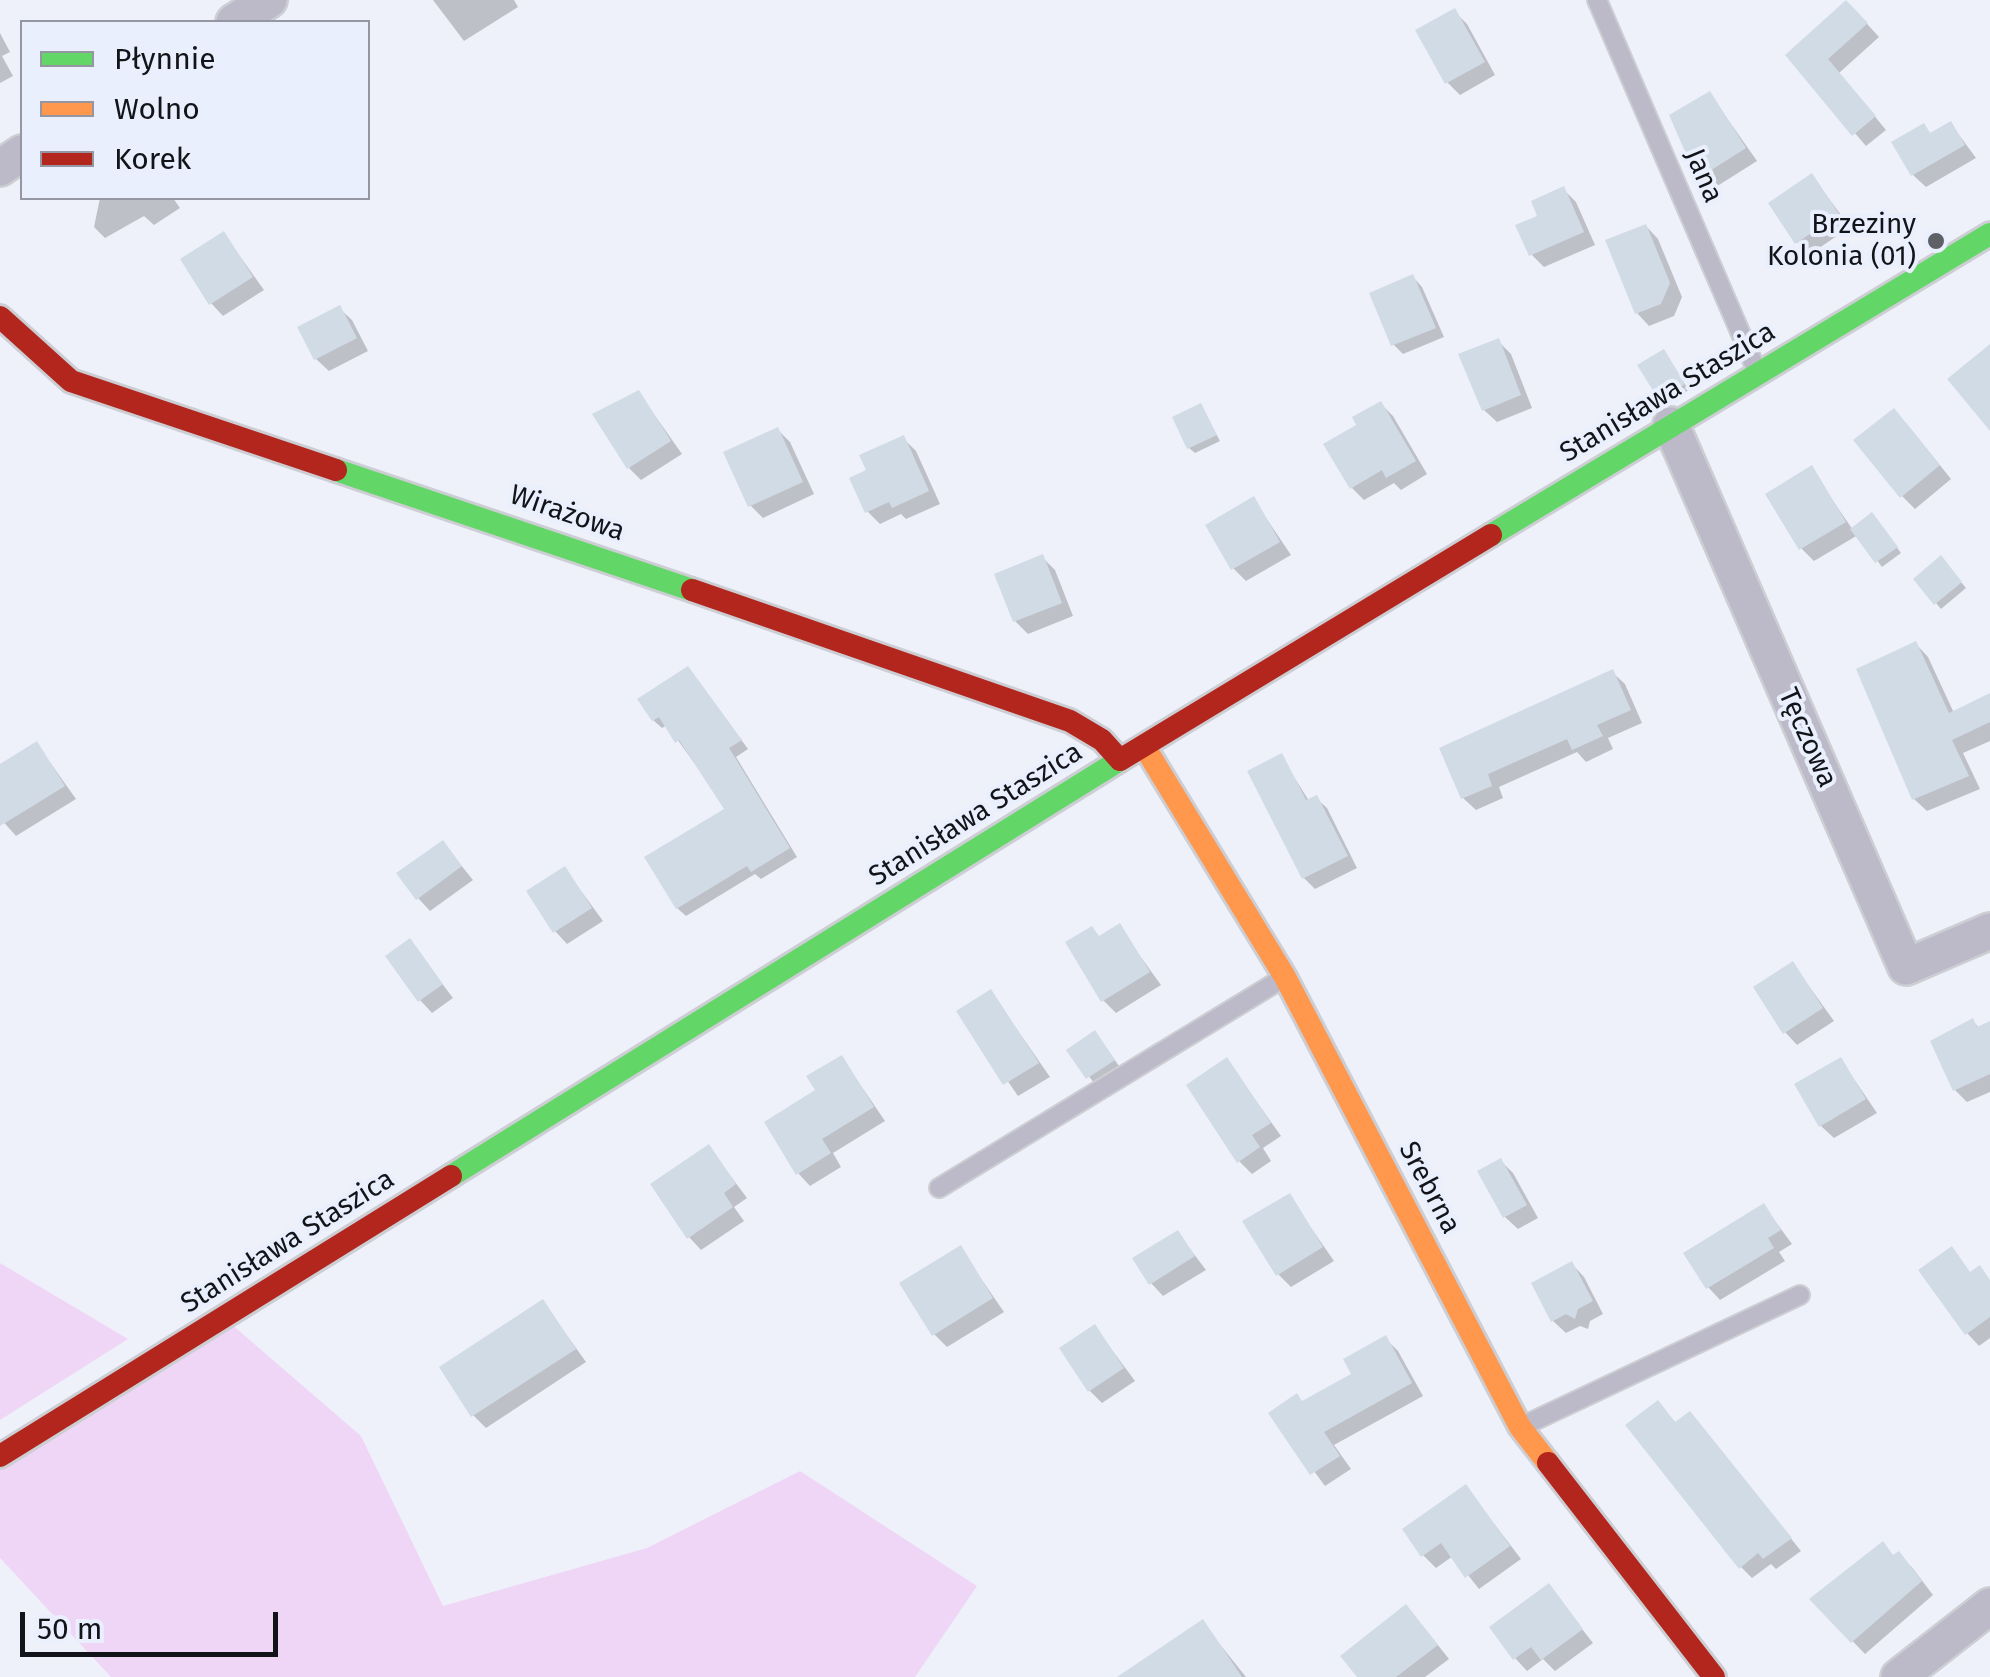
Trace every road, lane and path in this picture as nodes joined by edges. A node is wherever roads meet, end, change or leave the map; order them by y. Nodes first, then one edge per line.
1 (269, 0) edge
2 (1597, 0) edge
3 (237, 20) edge
4 (1990, 234) edge
5 (0, 316) edge
6 (1758, 374) junction
7 (1671, 426) junction
8 (1144, 746) junction
9 (1120, 760) junction
10 (1990, 930) edge
11 (1285, 977) junction
12 (938, 1188) dead end
13 (1800, 1294) dead end
14 (1520, 1427) junction
15 (0, 1456) edge
16 (1990, 1606) edge
17 (1714, 1677) edge
18 (1899, 1677) edge

1 - 3 street
2 - 6 lane, Jana
4 - 6 street, Stanisława Staszica
5 - 9 street, Wirażowa
6 - 7 street, Stanisława Staszica
7 - 8 street, Stanisława Staszica
7 - 10 street, Tęczowa
8 - 9 street, Stanisława Staszica
8 - 11 street, Srebrna
9 - 15 street, Stanisława Staszica
11 - 12 lane
11 - 14 street, Srebrna
13 - 14 lane
14 - 17 street, Srebrna
16 - 18 street

